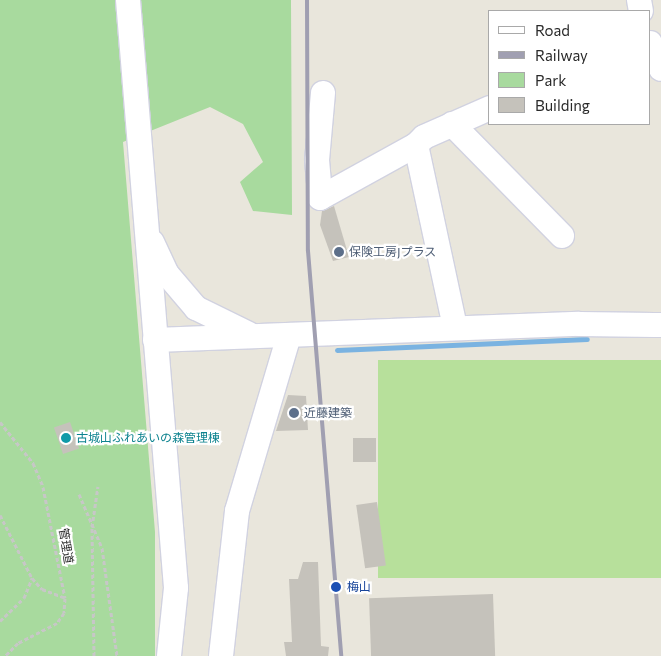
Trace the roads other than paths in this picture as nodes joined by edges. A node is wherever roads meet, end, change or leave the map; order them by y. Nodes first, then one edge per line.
1 (128, 0) edge
2 (651, 45) edge
3 (661, 69) edge
4 (323, 93) dead end
5 (488, 109) edge
6 (452, 124) junction
7 (416, 145) junction
8 (146, 229) junction
9 (562, 236) dead end
10 (661, 326) edge
11 (455, 327) junction
12 (290, 336) junction
13 (258, 337) junction
14 (155, 340) junction
15 (169, 656) edge
16 (221, 656) edge

1 - 8 street
2 - 3 street
4 - 7 street
5 - 6 street
6 - 7 street
6 - 9 street
7 - 11 street
8 - 13 street
8 - 14 street
10 - 11 street
11 - 12 street
12 - 13 street
12 - 16 street
13 - 14 street
14 - 15 street

